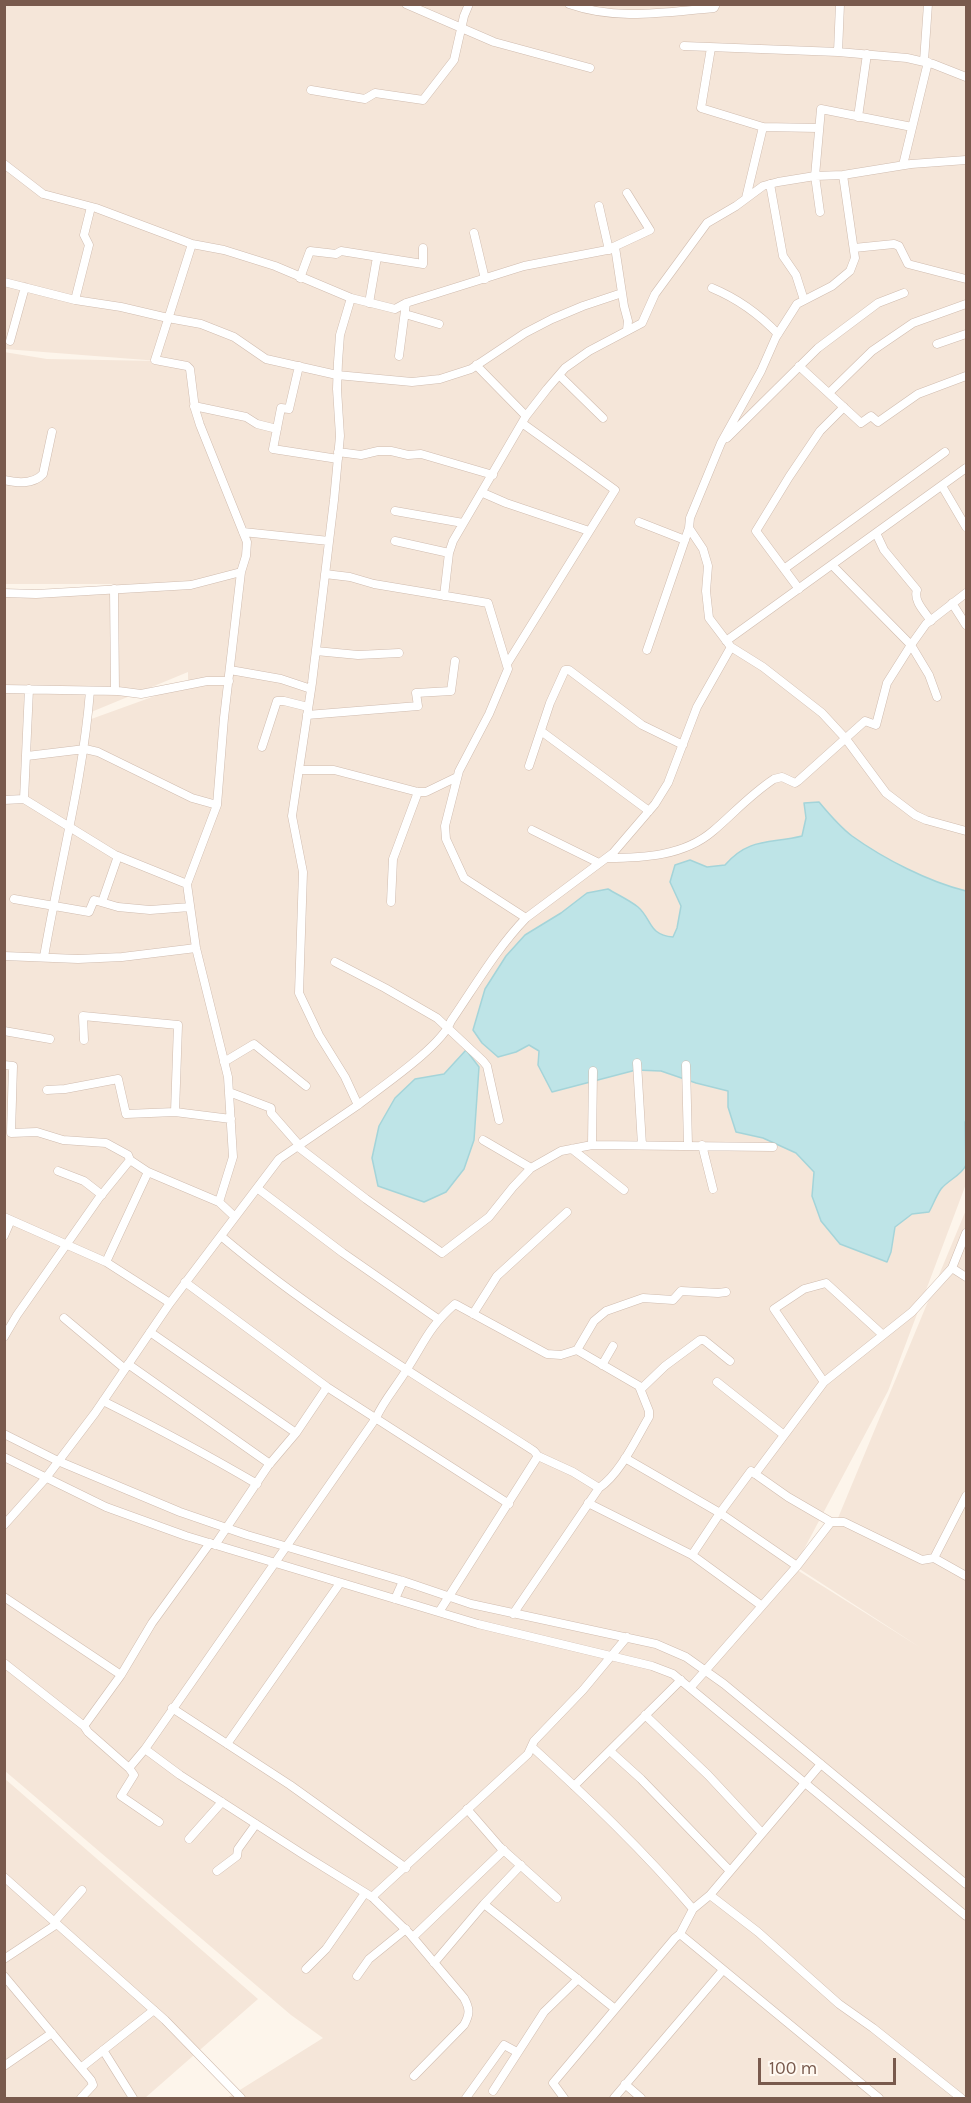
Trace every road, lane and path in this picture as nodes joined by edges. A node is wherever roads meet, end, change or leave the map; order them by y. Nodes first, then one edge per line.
1 (406, 4) edge
2 (469, 4) edge
3 (569, 4) edge
4 (716, 4) edge
5 (840, 4) edge
6 (928, 4) edge
7 (579, 6) edge
8 (461, 29) junction
9 (684, 46) dead end
10 (711, 48) junction
11 (838, 52) junction
12 (867, 54) junction
13 (926, 62) junction
14 (590, 68) dead end
15 (966, 77) edge
16 (311, 90) dead end
17 (858, 117) junction
18 (763, 127) junction
19 (912, 127) junction
20 (818, 128) junction
21 (966, 160) edge
22 (4, 164) edge
23 (903, 165) junction
24 (843, 175) junction
25 (815, 176) junction
26 (770, 184) junction
27 (627, 193) dead end
28 (746, 198) junction
29 (599, 206) dead end
30 (91, 207) junction
31 (820, 212) dead end
32 (474, 233) dead end
33 (192, 244) junction
34 (423, 248) dead end
35 (612, 248) junction
36 (854, 248) junction
37 (377, 257) junction
38 (300, 278) junction
39 (485, 279) junction
40 (966, 279) edge
41 (4, 282) edge
42 (26, 287) junction
43 (712, 288) dead end
44 (622, 293) junction
45 (904, 293) dead end
46 (351, 298) junction
47 (75, 300) junction
48 (804, 300) junction
49 (369, 303) junction
50 (406, 303) junction
51 (966, 304) edge
52 (405, 314) junction
53 (168, 318) junction
54 (439, 324) dead end
55 (627, 330) junction
56 (778, 334) junction
57 (966, 334) edge
58 (10, 341) dead end
59 (937, 344) dead end
60 (399, 356) dead end
61 (476, 365) junction
62 (299, 366) junction
63 (799, 366) junction
64 (337, 375) junction
65 (559, 375) junction
66 (966, 376) edge
67 (829, 393) junction
68 (194, 406) junction
69 (844, 407) junction
70 (603, 418) dead end
71 (524, 419) junction
72 (277, 429) junction
73 (52, 432) dead end
74 (721, 443) junction
75 (945, 452) dead end
76 (338, 456) junction
77 (966, 468) edge
78 (493, 475) junction
79 (4, 480) edge
80 (942, 486) junction
81 (483, 493) junction
82 (395, 511) dead end
83 (639, 522) dead end
84 (463, 523) junction
85 (966, 527) edge
86 (689, 528) junction
87 (243, 531) junction
88 (589, 531) junction
89 (876, 533) junction
90 (685, 540) junction
91 (329, 541) junction
92 (395, 542) dead end
93 (449, 553) junction
94 (831, 565) junction
95 (784, 569) junction
96 (241, 572) junction
97 (325, 574) junction
98 (114, 589) junction
99 (799, 589) junction
100 (4, 593) edge
101 (966, 593) edge
102 (444, 596) junction
103 (952, 603) junction
104 (931, 621) junction
105 (966, 625) edge
106 (729, 644) junction
107 (911, 645) junction
108 (647, 650) dead end
109 (315, 651) junction
110 (399, 653) dead end
111 (455, 661) dead end
112 (507, 664) junction
113 (230, 670) junction
114 (229, 681) junction
115 (4, 689) edge
116 (29, 689) junction
117 (311, 689) junction
118 (90, 691) junction
119 (115, 692) junction
120 (938, 697) dead end
121 (308, 711) junction
122 (541, 731) junction
123 (846, 739) junction
124 (683, 745) junction
125 (262, 747) dead end
126 (85, 749) junction
127 (27, 756) junction
128 (529, 766) dead end
129 (299, 770) junction
130 (457, 777) junction
131 (418, 792) junction
132 (24, 799) junction
133 (4, 800) edge
134 (217, 805) junction
135 (649, 811) junction
136 (68, 826) junction
137 (532, 830) dead end
138 (966, 831) edge
139 (118, 856) junction
140 (607, 858) junction
141 (599, 863) junction
142 (187, 884) junction
143 (14, 899) dead end
144 (102, 902) junction
145 (391, 902) dead end
146 (52, 906) junction
147 (190, 907) junction
148 (526, 918) junction
149 (196, 948) junction
150 (4, 956) edge
151 (44, 957) junction
152 (335, 962) dead end
153 (448, 1029) junction
154 (4, 1031) edge
155 (50, 1039) dead end
156 (84, 1040) dead end
157 (224, 1062) junction
158 (637, 1064) dead end
159 (4, 1065) edge
160 (686, 1065) dead end
161 (593, 1071) dead end
162 (306, 1086) dead end
163 (47, 1090) dead end
164 (229, 1092) junction
165 (358, 1105) junction
166 (175, 1112) junction
167 (231, 1119) junction
168 (500, 1120) dead end
169 (483, 1140) dead end
170 (592, 1145) junction
171 (642, 1145) junction
172 (688, 1145) junction
173 (298, 1146) junction
174 (702, 1146) junction
175 (773, 1147) dead end
176 (572, 1149) junction
177 (130, 1160) junction
178 (531, 1168) junction
179 (58, 1171) dead end
180 (148, 1172) junction
181 (257, 1188) junction
182 (713, 1189) dead end
183 (624, 1190) dead end
184 (102, 1195) junction
185 (219, 1202) junction
186 (567, 1212) dead end
187 (234, 1217) junction
188 (8, 1219) edge
189 (966, 1233) edge
190 (4, 1236) edge
191 (221, 1236) junction
192 (68, 1245) junction
193 (106, 1262) junction
194 (952, 1268) junction
195 (966, 1277) edge
196 (185, 1282) junction
197 (726, 1292) dead end
198 (170, 1303) junction
199 (473, 1314) junction
200 (64, 1318) dead end
201 (438, 1319) junction
202 (150, 1332) junction
203 (5, 1334) edge
204 (883, 1335) junction
205 (614, 1346) dead end
206 (577, 1350) junction
207 (730, 1361) dead end
208 (602, 1365) junction
209 (127, 1366) junction
210 (407, 1369) junction
211 (717, 1382) dead end
212 (824, 1382) junction
213 (327, 1387) junction
214 (641, 1389) junction
215 (103, 1401) junction
216 (376, 1418) junction
217 (296, 1433) junction
218 (4, 1434) edge
219 (784, 1435) junction
220 (538, 1456) junction
221 (4, 1457) edge
222 (625, 1458) junction
223 (58, 1461) junction
224 (270, 1464) junction
225 (755, 1474) junction
226 (45, 1479) junction
227 (257, 1484) junction
228 (599, 1488) junction
229 (966, 1496) edge
230 (588, 1503) junction
231 (509, 1504) junction
232 (720, 1513) junction
233 (831, 1522) junction
234 (4, 1525) edge
235 (227, 1528) junction
236 (212, 1544) junction
237 (285, 1546) junction
238 (692, 1556) junction
239 (934, 1558) junction
240 (273, 1563) junction
241 (797, 1566) junction
242 (966, 1576) edge
243 (403, 1581) junction
244 (340, 1583) junction
245 (4, 1597) edge
246 (449, 1597) junction
247 (394, 1599) junction
248 (762, 1606) junction
249 (439, 1612) junction
250 (513, 1614) junction
251 (627, 1637) junction
252 (612, 1656) junction
253 (4, 1663) edge
254 (706, 1671) junction
255 (121, 1675) junction
256 (681, 1680) junction
257 (690, 1688) junction
258 (172, 1708) junction
259 (645, 1715) junction
260 (84, 1726) junction
261 (227, 1744) junction
262 (532, 1747) junction
263 (145, 1749) junction
264 (610, 1751) junction
265 (821, 1764) junction
266 (129, 1768) junction
267 (805, 1783) junction
268 (574, 1786) junction
269 (222, 1802) junction
270 (467, 1809) junction
271 (159, 1822) dead end
272 (256, 1824) junction
273 (762, 1833) junction
274 (189, 1839) dead end
275 (504, 1850) junction
276 (521, 1865) junction
277 (406, 1868) junction
278 (730, 1871) junction
279 (217, 1872) dead end
280 (4, 1877) edge
281 (966, 1884) edge
282 (82, 1890) dead end
283 (369, 1895) junction
284 (710, 1895) junction
285 (557, 1898) dead end
286 (484, 1904) junction
287 (693, 1909) junction
288 (966, 1916) edge
289 (55, 1923) junction
290 (406, 1929) junction
291 (680, 1934) junction
292 (413, 1937) junction
293 (4, 1959) edge
294 (434, 1963) junction
295 (306, 1969) dead end
296 (723, 1970) junction
297 (4, 1976) edge
298 (357, 1976) dead end
299 (578, 1979) junction
300 (614, 2008) junction
301 (154, 2010) junction
302 (52, 2032) junction
303 (103, 2050) junction
304 (517, 2052) junction
305 (4, 2066) edge
306 (82, 2067) junction
307 (414, 2076) dead end
308 (625, 2084) junction
309 (492, 2091) dead end
310 (82, 2098) edge
311 (133, 2098) edge
312 (241, 2098) edge
313 (466, 2098) edge
314 (564, 2098) edge
315 (614, 2098) edge
316 (641, 2098) edge
317 (879, 2098) edge
318 (961, 2098) edge

1 - 8 street
2 - 8 street
3 - 7 street
4 - 7 street
5 - 11 street
6 - 13 street
8 - 14 street
8 - 16 street
9 - 10 street
10 - 11 street
10 - 18 street
11 - 12 street
12 - 13 street
12 - 17 street
13 - 15 street
13 - 19 street
17 - 19 street
17 - 20 street
18 - 20 street
18 - 28 street
19 - 23 street
20 - 25 street
21 - 23 street
22 - 30 street
23 - 24 street
24 - 25 street
24 - 36 street
25 - 26 street
25 - 31 street
26 - 28 street
26 - 48 street
27 - 35 street
28 - 55 street
29 - 35 street
30 - 33 street
30 - 47 street
32 - 39 street
33 - 38 street
33 - 53 street
34 - 37 street
35 - 39 street
35 - 44 street
36 - 40 street
36 - 48 street
37 - 38 street
37 - 49 street
38 - 46 street
39 - 50 street
41 - 42 street
42 - 47 street
42 - 58 street
43 - 56 street
44 - 55 street
44 - 61 street
45 - 63 street
46 - 49 street
46 - 64 street
47 - 53 street
48 - 56 street
49 - 50 street
50 - 52 street
51 - 67 street
52 - 54 street
52 - 60 street
53 - 62 street
53 - 68 street
55 - 65 street
56 - 74 street
57 - 59 street
61 - 64 street
61 - 71 street
62 - 64 street
62 - 72 street
63 - 67 street
63 - 74 street
64 - 76 street
65 - 70 street
65 - 71 street
66 - 69 street
67 - 69 street
68 - 72 street
68 - 87 street
69 - 95 street
71 - 78 street
71 - 88 street
72 - 76 street
73 - 79 street
74 - 86 street
75 - 95 street
76 - 78 street
76 - 91 street
77 - 80 street
78 - 81 street
80 - 85 street
80 - 89 street
81 - 84 street
81 - 88 street
82 - 84 street
83 - 90 street
84 - 93 street
86 - 90 street
86 - 106 street
87 - 91 street
87 - 96 street
88 - 112 street
89 - 94 street
89 - 104 street
90 - 108 street
91 - 97 street
92 - 93 street
93 - 102 street
94 - 99 street
94 - 107 street
95 - 99 street
96 - 98 street
96 - 113 street
97 - 102 street
97 - 109 street
98 - 100 street
98 - 119 street
99 - 106 street
101 - 103 street
102 - 112 street
103 - 104 street
103 - 105 street
104 - 107 street
106 - 123 street
106 - 124 street
107 - 120 street
107 - 123 street
109 - 110 street
109 - 117 street
111 - 121 street
112 - 130 street
113 - 114 street
113 - 117 street
114 - 119 street
114 - 134 street
115 - 116 street
116 - 118 street
116 - 127 street
117 - 121 street
118 - 119 street
118 - 126 street
121 - 125 street
121 - 129 street
122 - 124 street
122 - 128 street
122 - 135 street
123 - 138 street
123 - 140 street
124 - 135 street
126 - 127 street
126 - 134 street
126 - 136 street
127 - 132 street
129 - 131 street
129 - 165 street
130 - 131 street
130 - 148 street
131 - 145 street
132 - 133 street
132 - 136 street
134 - 142 street
135 - 140 street
136 - 139 street
136 - 146 street
137 - 141 street
139 - 142 street
139 - 144 street
140 - 141 street
141 - 148 street
142 - 147 street
143 - 146 street
144 - 146 street
144 - 147 street
146 - 151 street
147 - 149 street
148 - 153 street
149 - 151 street
149 - 157 street
150 - 151 street
152 - 153 street
153 - 165 street
153 - 168 street
154 - 155 street
156 - 166 street
157 - 162 street
157 - 164 street
158 - 171 street
159 - 177 street
160 - 172 street
161 - 170 street
163 - 166 street
164 - 167 street
164 - 173 street
165 - 173 street
166 - 167 street
167 - 185 street
169 - 178 street
170 - 171 street
170 - 176 street
171 - 172 street
172 - 174 street
173 - 178 street
173 - 181 street
174 - 175 street
174 - 182 street
176 - 178 street
176 - 183 street
177 - 180 street
177 - 184 street
179 - 184 street
180 - 185 street
180 - 193 street
181 - 187 street
181 - 201 street
184 - 192 street
185 - 187 street
186 - 199 street
187 - 191 street
188 - 190 street
188 - 192 street
189 - 194 street
191 - 196 street
191 - 210 street
192 - 193 street
192 - 203 street
193 - 198 street
194 - 195 street
194 - 204 street
196 - 198 street
196 - 213 street
197 - 206 street
198 - 202 street
199 - 201 street
199 - 206 street
200 - 209 street
201 - 210 street
202 - 209 street
202 - 217 street
204 - 212 street
204 - 212 street
205 - 208 street
206 - 208 street
207 - 214 street
208 - 214 street
209 - 215 street
209 - 224 street
210 - 216 street
210 - 220 street
211 - 219 street
212 - 219 street
213 - 216 street
213 - 217 street
214 - 222 street
215 - 223 street
215 - 227 street
216 - 231 street
216 - 237 street
217 - 224 street
218 - 223 street
219 - 225 street
220 - 228 street
220 - 231 street
221 - 226 street
222 - 228 street
222 - 232 street
223 - 226 street
223 - 235 street
224 - 227 street
225 - 232 street
225 - 233 street
226 - 234 street
226 - 236 street
227 - 235 street
228 - 230 street
229 - 239 street
230 - 238 street
230 - 250 street
231 - 246 street
232 - 238 street
232 - 241 street
233 - 239 street
233 - 241 street
235 - 236 street
235 - 237 street
236 - 240 street
236 - 255 street
237 - 240 street
237 - 243 street
238 - 248 street
239 - 242 street
240 - 244 street
240 - 258 street
241 - 248 street
243 - 246 street
243 - 247 street
244 - 247 street
244 - 261 street
245 - 255 street
246 - 249 street
246 - 250 street
247 - 249 street
248 - 254 street
249 - 252 street
250 - 251 street
251 - 252 street
251 - 254 street
252 - 256 street
252 - 262 street
253 - 260 street
254 - 257 street
254 - 265 street
255 - 260 street
256 - 257 street
256 - 259 street
257 - 267 street
258 - 261 street
258 - 263 street
259 - 264 street
259 - 273 street
260 - 266 street
261 - 277 street
262 - 268 street
262 - 270 street
263 - 266 street
263 - 269 street
264 - 268 street
264 - 278 street
265 - 267 street
265 - 281 street
266 - 271 street
267 - 273 street
267 - 288 street
268 - 287 street
269 - 272 street
269 - 274 street
270 - 275 street
270 - 277 street
272 - 279 street
272 - 283 street
273 - 278 street
275 - 276 street
275 - 292 street
276 - 285 street
276 - 286 street
277 - 283 street
278 - 284 street
280 - 289 street
282 - 289 street
283 - 290 street
283 - 295 street
284 - 287 street
284 - 318 street
286 - 294 street
286 - 299 street
287 - 291 street
289 - 293 street
289 - 301 street
290 - 292 street
290 - 298 street
291 - 296 street
291 - 300 street
292 - 294 street
294 - 307 street
296 - 308 street
296 - 317 street
297 - 302 street
299 - 300 street
299 - 304 street
300 - 314 street
301 - 303 street
301 - 312 street
302 - 305 street
302 - 306 street
303 - 306 street
303 - 311 street
304 - 309 street
304 - 313 street
306 - 310 street
308 - 315 street
308 - 316 street

